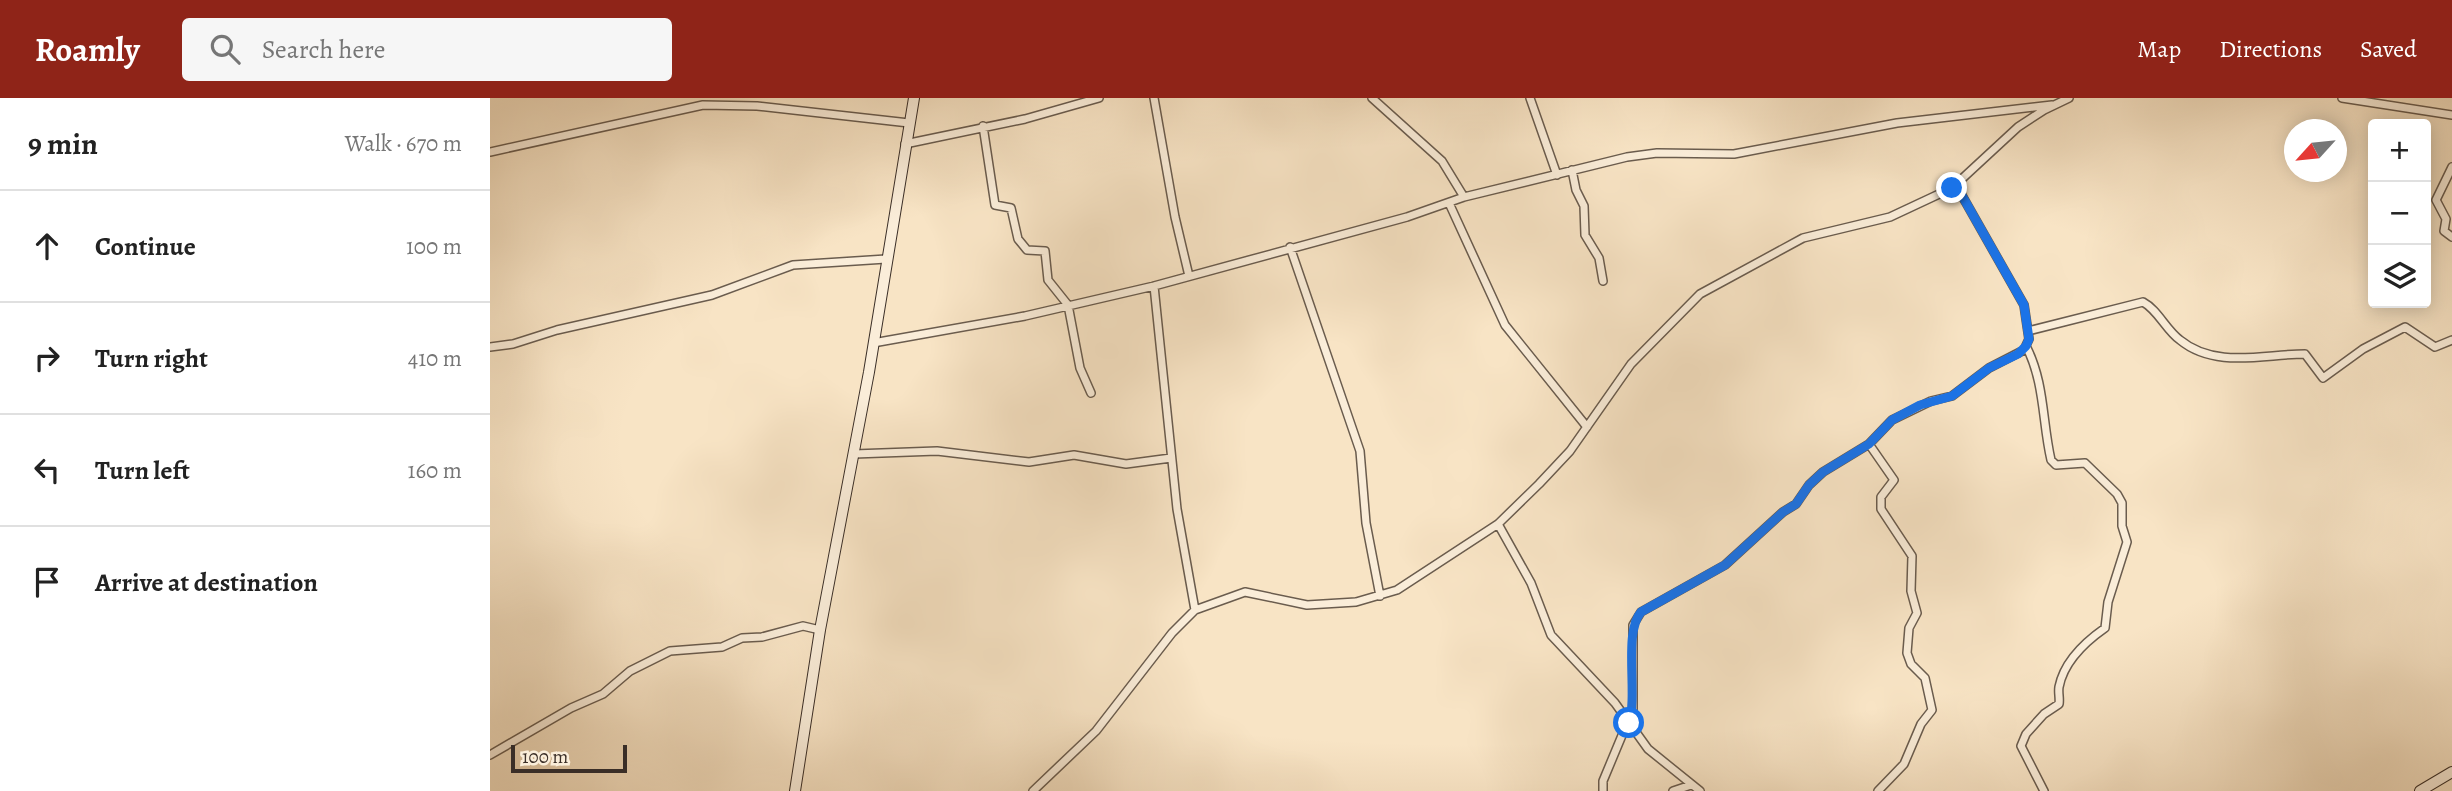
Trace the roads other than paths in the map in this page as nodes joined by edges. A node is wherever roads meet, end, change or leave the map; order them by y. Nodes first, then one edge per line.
1 (914, 98) edge
2 (1099, 98) edge
3 (1154, 98) edge
4 (1372, 98) edge
5 (1530, 98) edge
6 (2069, 98) edge
7 (2342, 98) edge
8 (2054, 105) junction
9 (2452, 115) edge
10 (909, 123) junction
11 (983, 126) junction
12 (905, 144) junction
13 (490, 152) edge
14 (2452, 167) edge
15 (1572, 170) junction
16 (1557, 175) junction
17 (1956, 185) junction
18 (1464, 197) junction
19 (1449, 203) junction
20 (2452, 237) edge
21 (1290, 247) junction
22 (886, 259) junction
23 (1189, 276) junction
24 (1603, 281) dead end
25 (1154, 286) junction
26 (1068, 305) junction
27 (2028, 331) junction
28 (2452, 340) edge
29 (873, 343) junction
30 (2026, 346) junction
31 (490, 347) edge
32 (1091, 393) dead end
33 (1587, 427) junction
34 (1869, 444) junction
35 (854, 454) junction
36 (1171, 458) junction
37 (1498, 524) junction
38 (1380, 596) junction
39 (1195, 610) junction
40 (820, 630) junction
41 (1629, 723) junction
42 (490, 755) edge
43 (2452, 772) edge
44 (1691, 785) junction
45 (795, 791) edge
46 (1034, 791) edge
47 (1603, 791) edge
48 (1673, 791) edge
49 (1700, 791) edge
50 (1878, 791) edge
51 (2044, 791) edge
52 (2420, 791) edge

1 - 10 main road
2 - 11 street
3 - 23 street
4 - 18 street
5 - 16 street
6 - 8 street
7 - 9 street
8 - 15 street
8 - 17 street
10 - 12 main road
10 - 13 street
11 - 12 street
11 - 26 street
12 - 22 main road
14 - 20 street
15 - 16 street
15 - 24 street
16 - 18 street
17 - 27 street
17 - 33 street
18 - 19 street
19 - 21 street
19 - 33 street
21 - 23 street
21 - 38 street
22 - 29 main road
22 - 31 street
23 - 25 street
25 - 26 street
25 - 36 street
26 - 29 street
26 - 32 street
27 - 28 street
27 - 30 street
29 - 35 main road
30 - 34 street
30 - 51 street
33 - 37 street
34 - 41 street
34 - 50 street
35 - 36 street
35 - 40 main road
36 - 39 street
37 - 38 street
37 - 41 street
38 - 39 street
39 - 46 street
40 - 42 street
40 - 45 main road
41 - 44 street
41 - 47 street
43 - 52 main road
44 - 48 street
44 - 49 street

